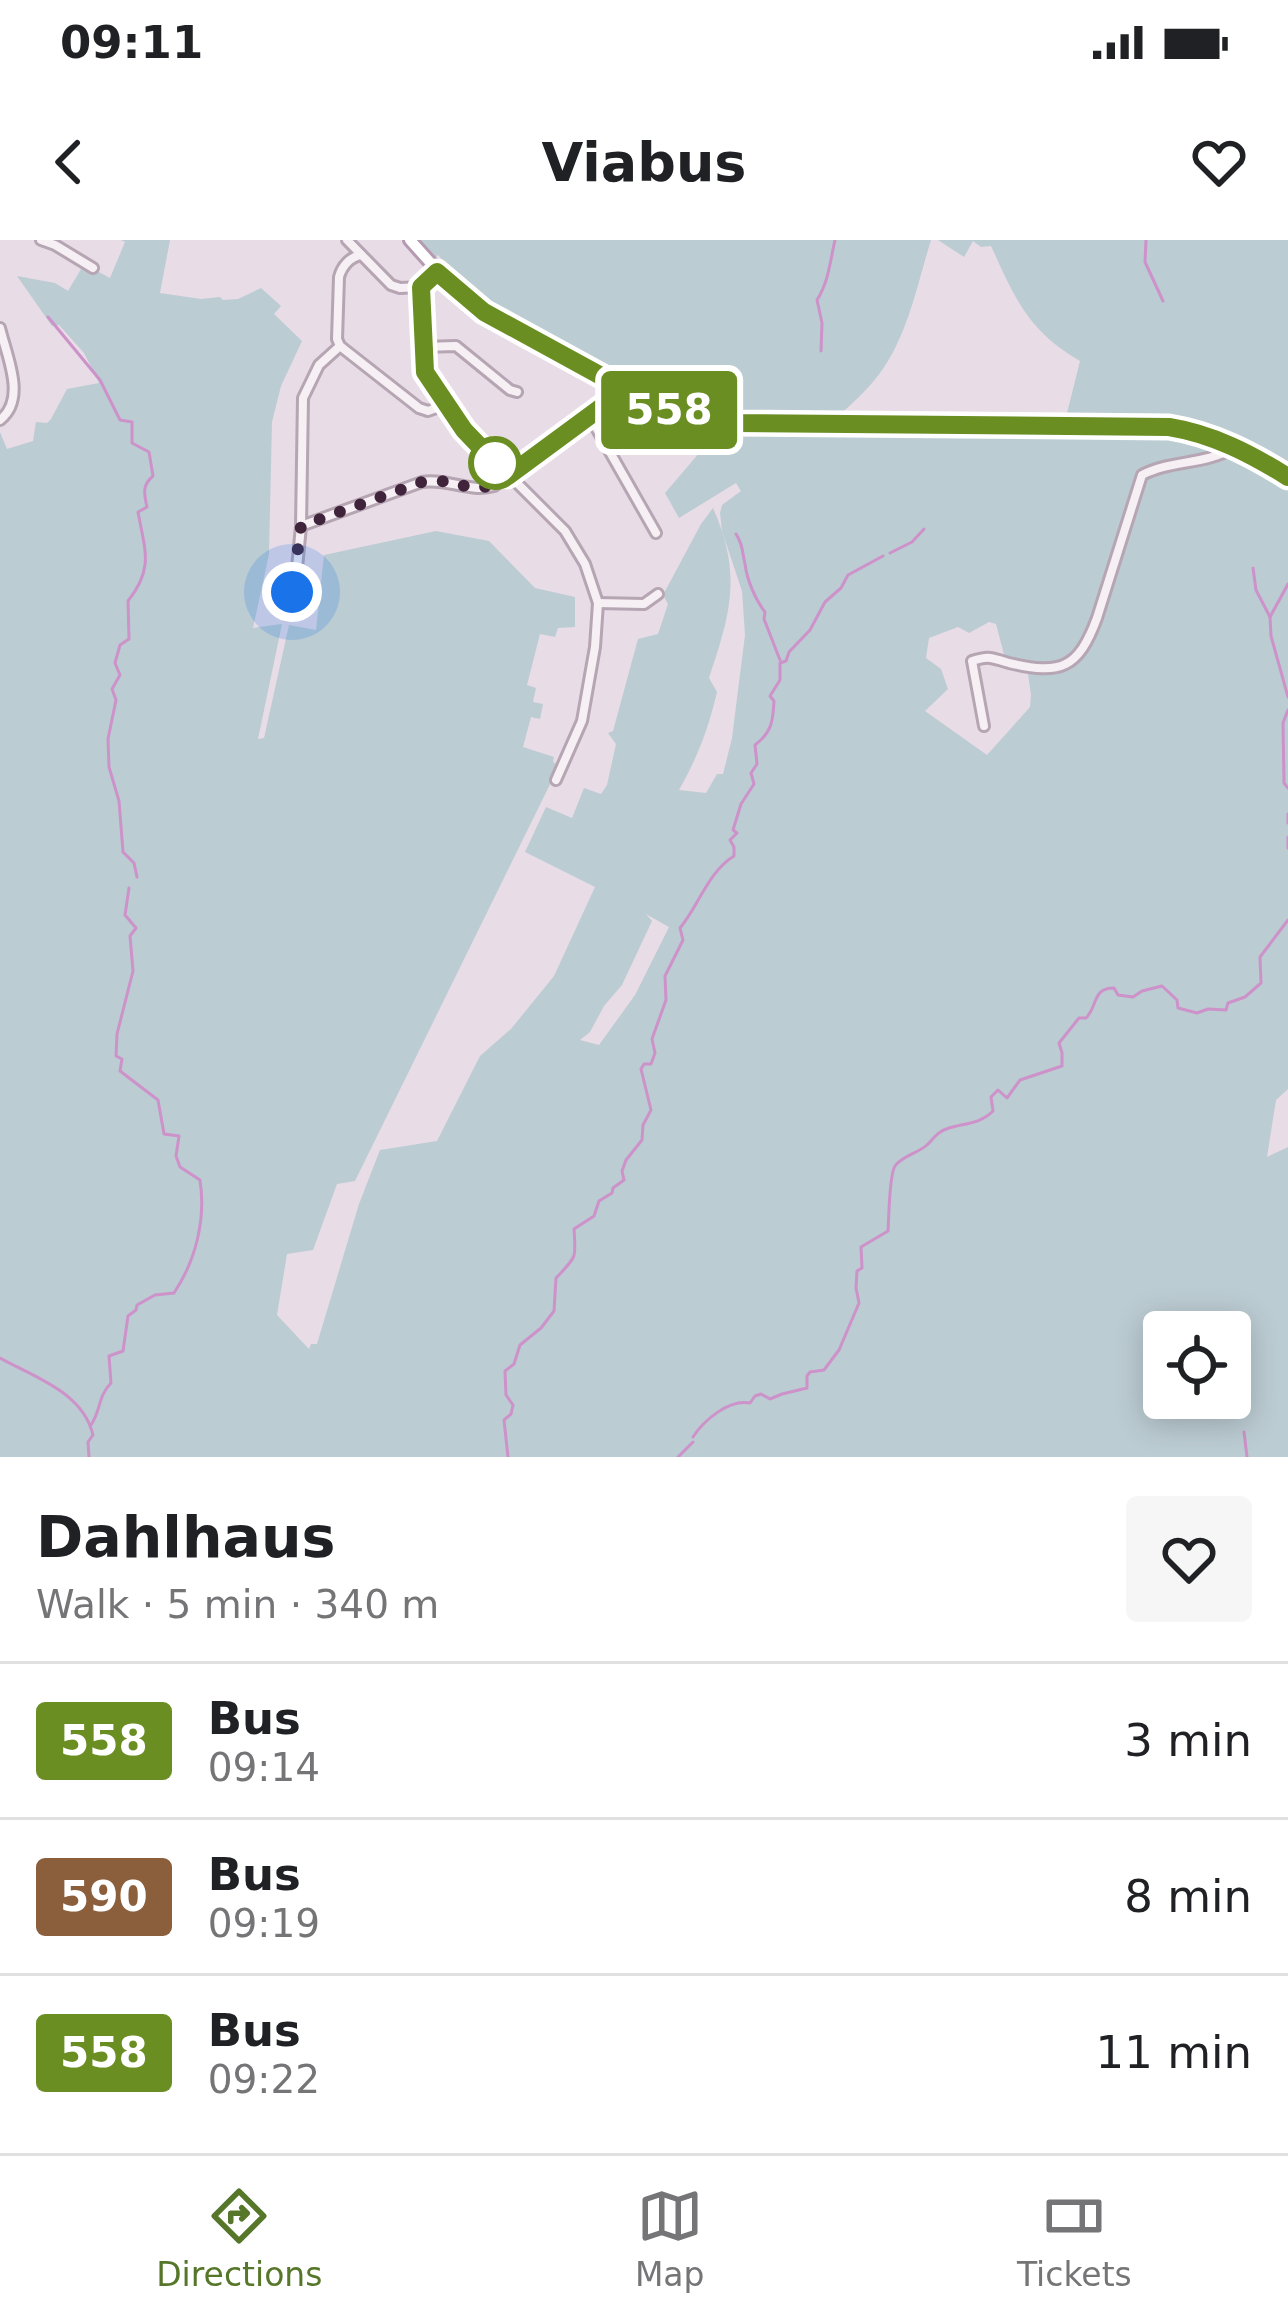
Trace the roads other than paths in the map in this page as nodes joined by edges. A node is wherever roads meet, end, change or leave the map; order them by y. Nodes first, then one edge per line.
1 (41, 240) edge
2 (347, 240) edge
3 (410, 240) edge
4 (362, 255) junction
5 (93, 268) dead end
6 (437, 272) junction
7 (421, 287) junction
8 (0, 328) edge
9 (340, 346) junction
10 (423, 347) junction
11 (626, 389) junction
12 (517, 392) dead end
13 (445, 405) junction
14 (590, 417) junction
15 (0, 420) edge
16 (1234, 447) junction
17 (508, 476) junction
18 (1288, 477) edge
19 (301, 526) junction
20 (656, 533) dead end
21 (658, 594) dead end
22 (598, 603) junction
23 (287, 615) dead end
24 (984, 726) dead end
25 (556, 780) dead end

1 - 5 street
2 - 4 street
3 - 6 main road
4 - 7 street
4 - 9 street
6 - 7 street
6 - 11 main road
7 - 10 street
8 - 15 street
9 - 13 street
9 - 19 street
10 - 12 street
10 - 13 street
11 - 14 street
11 - 16 main road
13 - 17 street
14 - 17 street
14 - 20 street
16 - 18 main road
16 - 24 street
17 - 19 street
17 - 22 street
19 - 23 street
21 - 22 street
22 - 25 street

